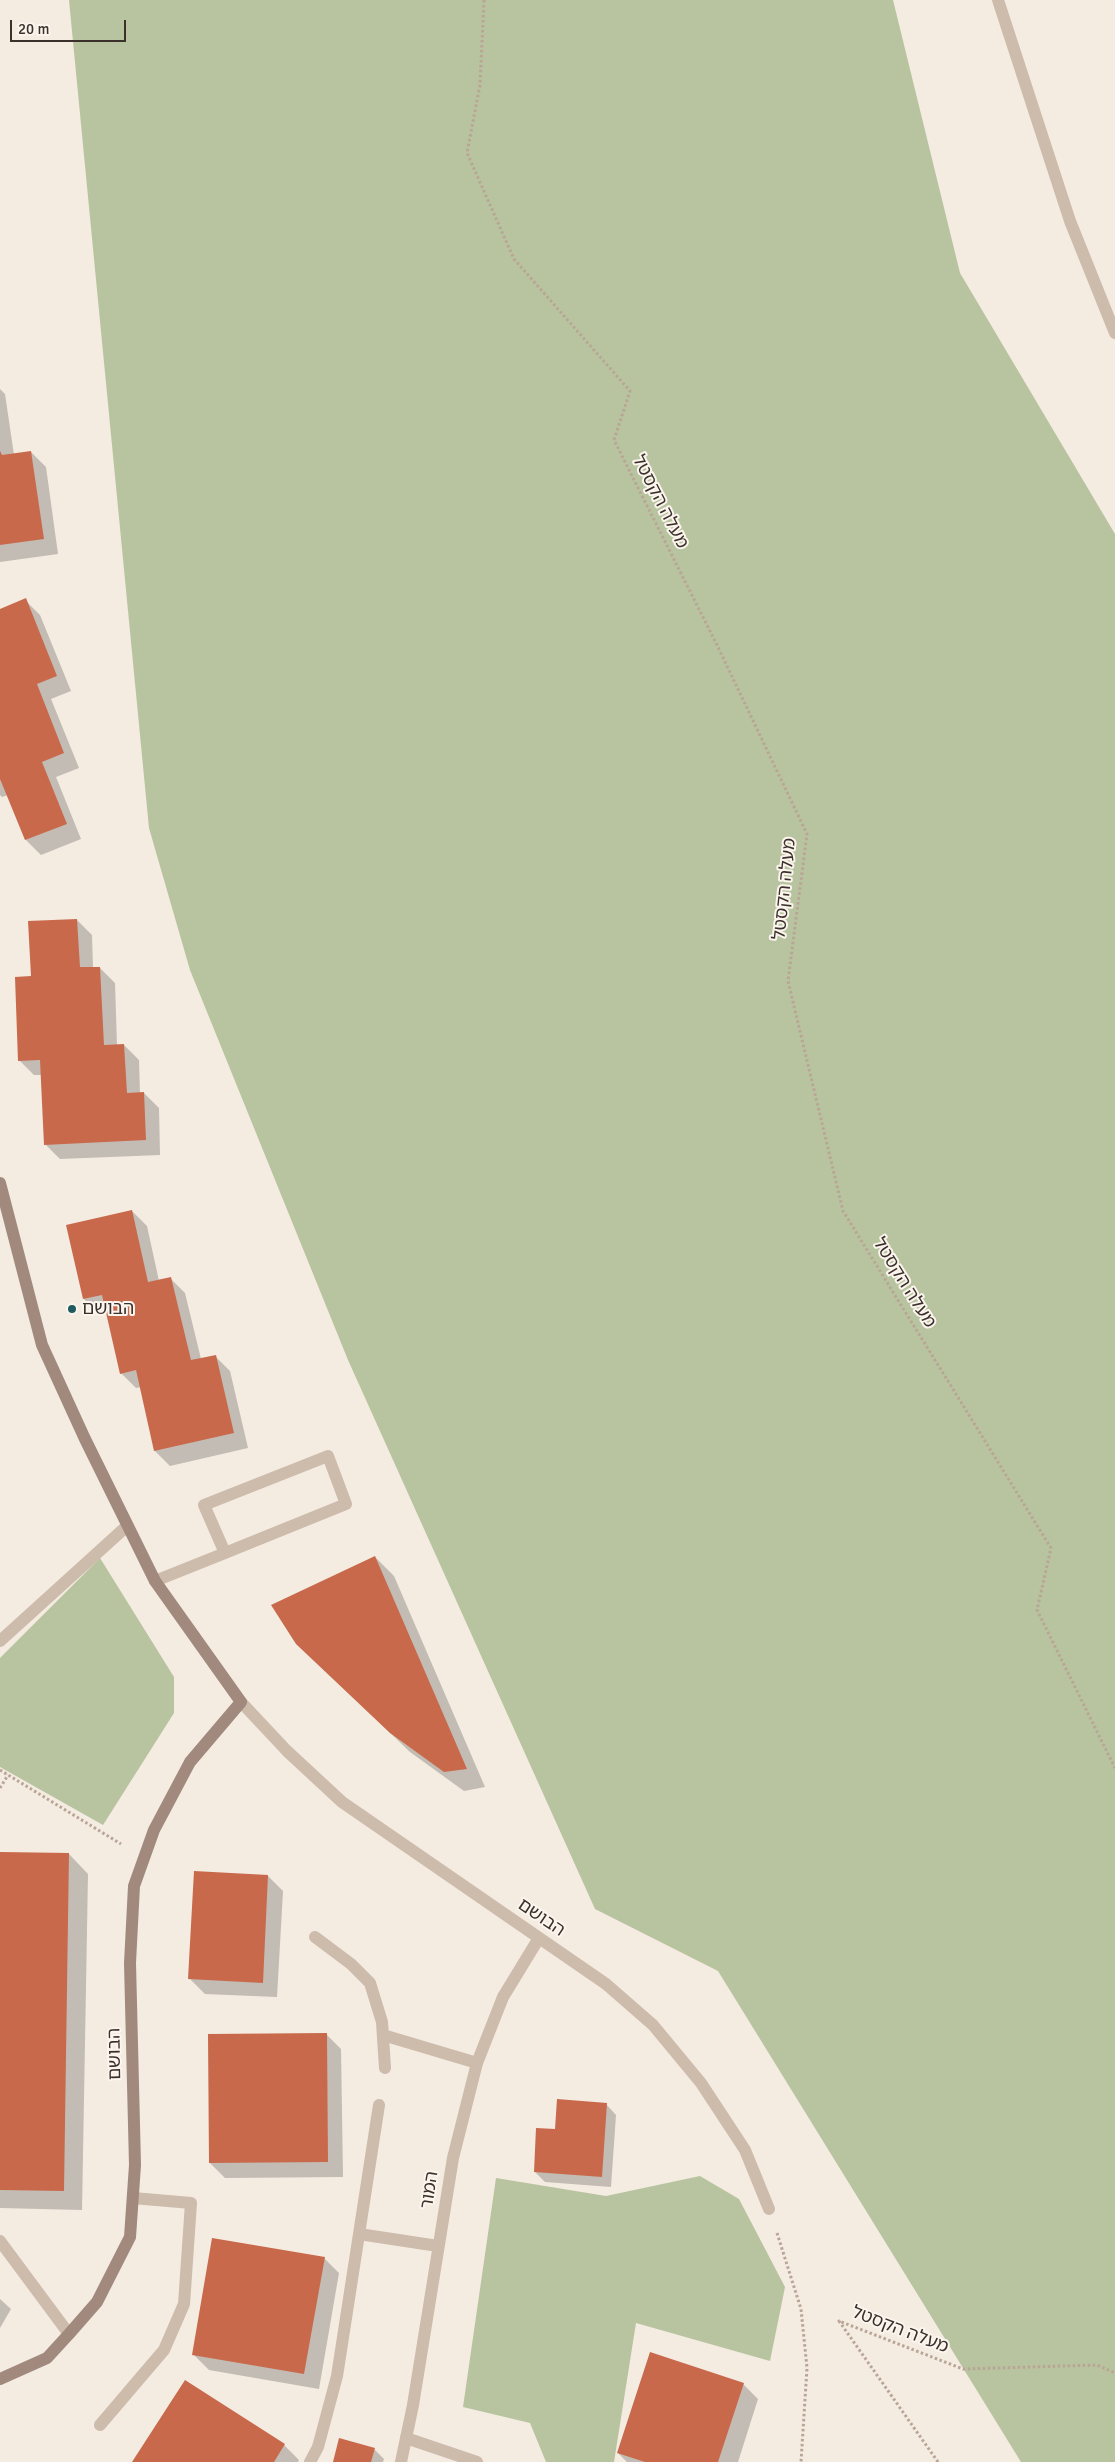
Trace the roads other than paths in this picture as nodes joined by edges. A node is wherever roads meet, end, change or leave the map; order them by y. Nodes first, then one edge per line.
1 (998, 0) edge
2 (1115, 333) edge
3 (0, 1183) edge
4 (127, 1526) junction
5 (225, 1553) junction
6 (154, 1581) junction
7 (0, 1641) edge
8 (241, 1702) junction
9 (315, 1937) dead end
10 (539, 1938) junction
11 (383, 2035) junction
12 (477, 2063) junction
13 (385, 2068) dead end
14 (379, 2105) dead end
15 (133, 2198) junction
16 (769, 2209) road end
17 (359, 2234) junction
18 (0, 2242) edge
19 (438, 2246) junction
20 (69, 2334) junction
21 (0, 2379) edge
22 (100, 2425) dead end
23 (406, 2438) junction
24 (310, 2462) edge
25 (401, 2462) edge
26 (477, 2462) edge

1 - 2 street
3 - 4 street, הבושם
4 - 6 street, הבושם
4 - 7 street
5 - 5 street
5 - 6 street
6 - 8 street, הבושם
8 - 10 street, הבושם
8 - 15 street, הבושם
9 - 11 street
10 - 12 street, המור
10 - 16 street, הבושם
11 - 12 street
11 - 13 street
12 - 19 street, המור
14 - 17 street
15 - 20 street, הבושם
15 - 22 street
17 - 19 street
17 - 24 street
18 - 20 street
19 - 23 street, המור
20 - 21 street, הבושם
23 - 25 street, המור
23 - 26 street

